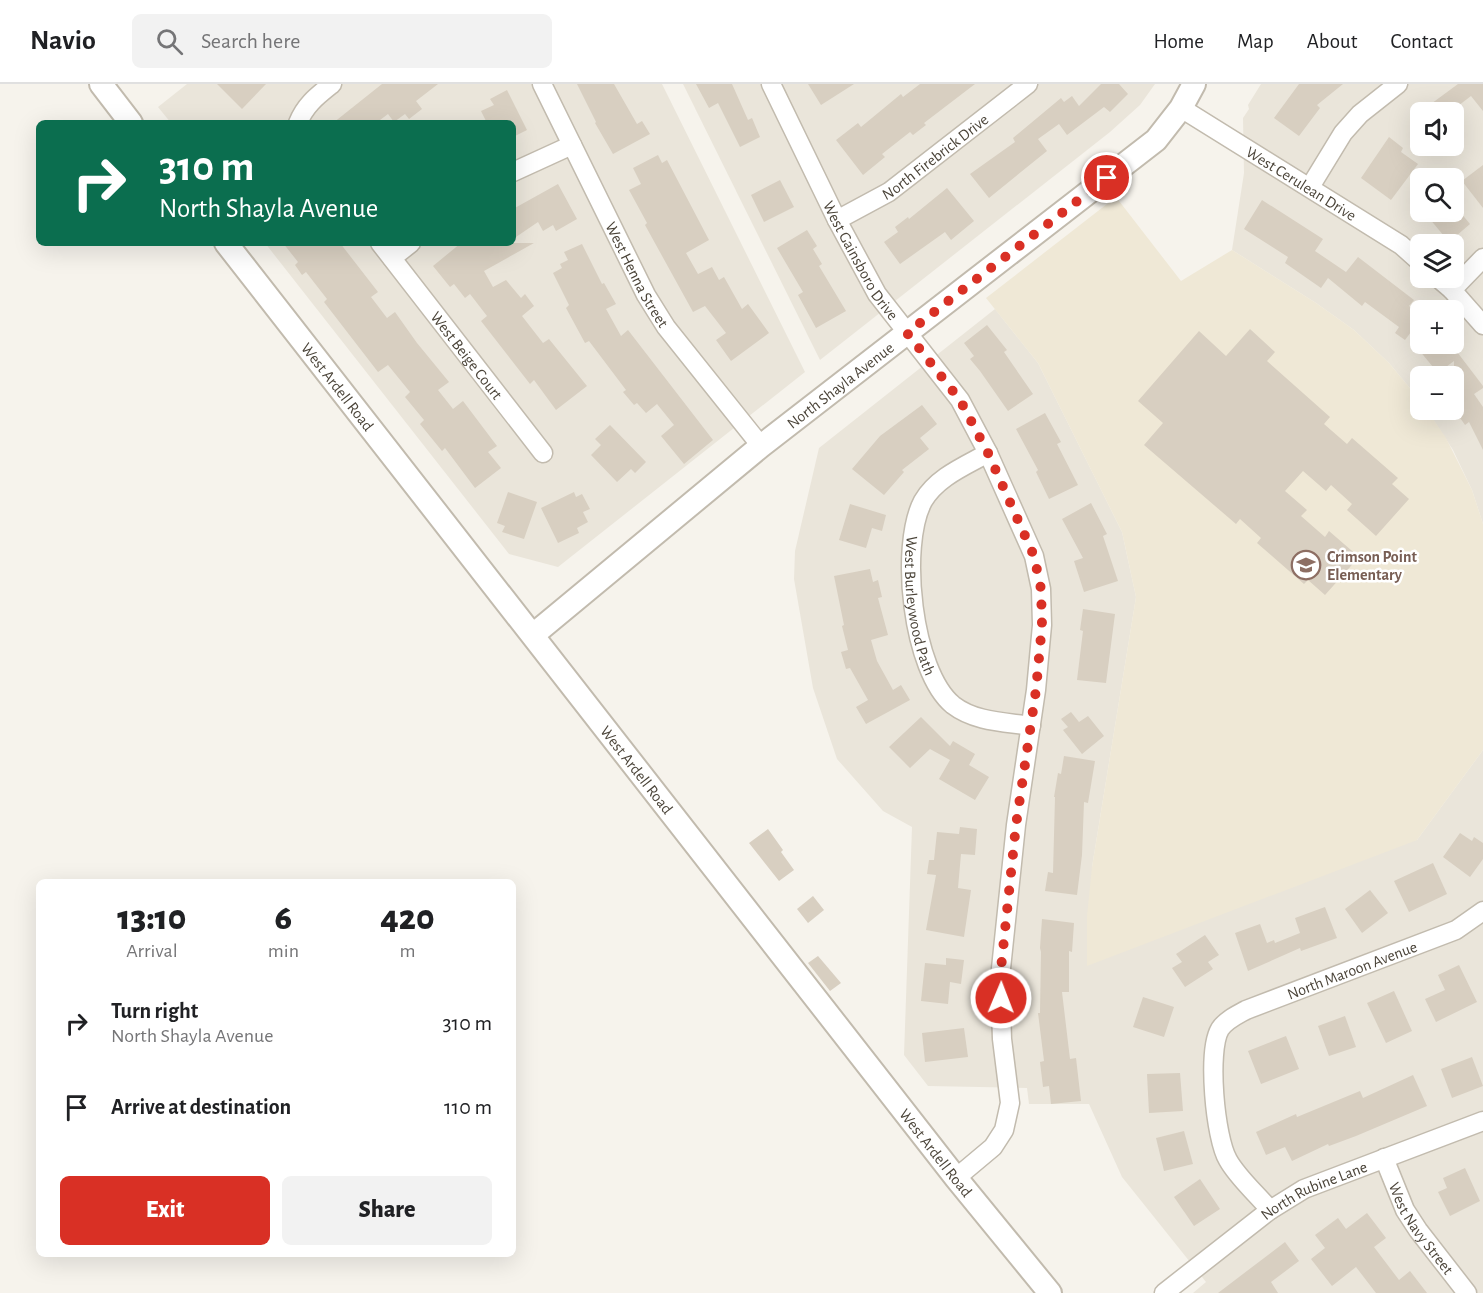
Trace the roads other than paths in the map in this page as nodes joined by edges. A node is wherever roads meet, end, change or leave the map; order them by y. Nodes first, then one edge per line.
1 (101, 84) edge
2 (332, 84) edge
3 (542, 84) edge
4 (771, 84) edge
5 (1028, 84) edge
6 (1194, 84) edge
7 (1398, 84) edge
8 (1181, 108) junction
9 (129, 120) edge
10 (300, 120) edge
11 (572, 145) junction
12 (516, 171) edge
13 (1310, 187) junction
14 (837, 220) junction
15 (228, 246) edge
16 (382, 246) edge
17 (407, 246) edge
18 (1410, 253) edge
19 (392, 258) junction
20 (1483, 258) edge
21 (1450, 288) edge
22 (1452, 290) junction
23 (1483, 325) edge
24 (907, 333) junction
25 (761, 446) junction
26 (543, 453) dead end
27 (988, 453) junction
28 (533, 634) junction
29 (1031, 726) junction
30 (1483, 911) edge
31 (1483, 1121) edge
32 (1384, 1158) junction
33 (956, 1178) junction
34 (1270, 1210) junction
35 (1050, 1293) edge
36 (1164, 1293) edge
37 (1467, 1293) edge

1 - 9 street
2 - 10 street
3 - 11 street, West Henna Street
4 - 14 street, West Gainsboro Drive
5 - 14 street, North Firebrick Drive
6 - 8 street, North Shayla Avenue
7 - 13 street
8 - 13 street, West Cerulean Drive
8 - 24 street, North Shayla Avenue
11 - 12 street
11 - 25 street, West Henna Street
13 - 18 street, West Cerulean Drive
14 - 24 street, West Gainsboro Drive
15 - 28 street, West Ardell Road
16 - 19 street, West Beige Court
17 - 19 street
19 - 26 street, West Beige Court
20 - 22 street
21 - 22 street
22 - 23 street
24 - 25 street, North Shayla Avenue
24 - 27 street, West Gainsboro Drive
25 - 28 street, North Shayla Avenue
27 - 29 street, West Gainsboro Drive
27 - 29 street, West Burleywood Path
28 - 33 street, West Ardell Road
29 - 33 street, West Gainsboro Drive
30 - 34 street, North Maroon Avenue
31 - 32 street, North Rubine Lane
32 - 34 street, North Rubine Lane
32 - 37 street, West Navy Street
33 - 35 street, West Ardell Road
34 - 36 street, North Rubine Lane

